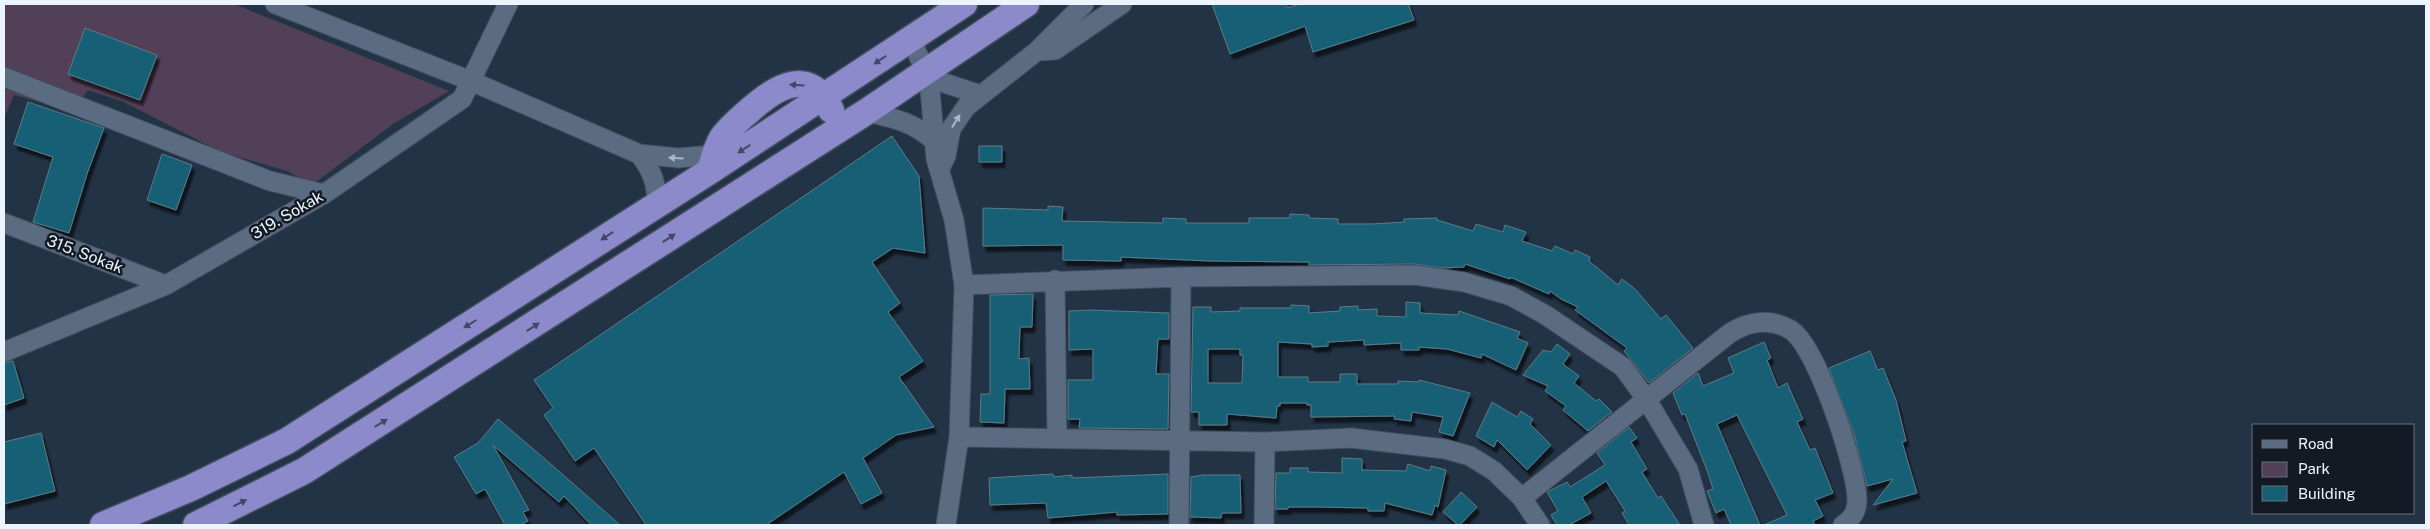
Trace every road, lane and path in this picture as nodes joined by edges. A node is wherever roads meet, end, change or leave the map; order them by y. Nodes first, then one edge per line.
1 (275, 4) edge
2 (508, 4) edge
3 (964, 4) edge
4 (1026, 4) edge
5 (1084, 4) edge
6 (1122, 4) edge
7 (911, 40) junction
8 (1037, 51) junction
9 (928, 74) junction
10 (4, 77) edge
11 (471, 80) junction
12 (981, 95) junction
13 (825, 96) junction
14 (866, 112) junction
15 (840, 129) junction
16 (934, 141) junction
17 (639, 154) junction
18 (712, 163) junction
19 (940, 167) junction
20 (324, 194) junction
21 (657, 204) junction
22 (4, 223) edge
23 (1181, 277) junction
24 (1055, 280) junction
25 (166, 285) junction
26 (964, 285) junction
27 (4, 352) edge
28 (1647, 400) junction
29 (959, 437) junction
30 (1057, 438) junction
31 (1181, 440) junction
32 (1265, 442) junction
33 (1522, 498) junction
34 (102, 525) edge
35 (196, 525) edge
36 (946, 525) edge
37 (1179, 525) edge
38 (1264, 525) edge
39 (1540, 525) edge
40 (1704, 525) edge
41 (1843, 525) edge

1 - 11 street
2 - 11 street, 319. Sokak
3 - 7 highway
4 - 9 highway
5 - 8 street
6 - 8 street
7 - 9 street
7 -> 13 highway
8 - 12 street
9 - 12 street
9 - 14 highway
9 - 16 street
10 - 20 street
11 - 17 street
11 - 20 street, 319. Sokak
19 -> 12 street
13 - 15 highway
13 -> 18 highway
14 - 15 highway
14 - 16 street
35 -> 15 highway
16 - 19 street
18 -> 17 street
17 - 21 street
18 - 21 highway
19 - 26 street
20 - 25 street, 319. Sokak
21 -> 34 highway
22 - 25 street, 315. Sokak
23 - 24 street
23 - 28 street
23 - 31 street
24 - 26 street
24 - 30 street
25 - 27 street, 319. Sokak
26 - 29 street
28 - 33 street
28 - 40 street
28 - 41 street
29 - 30 street
29 - 36 street
30 - 31 street
31 - 32 street
31 - 37 street
32 - 33 street
32 - 38 street
33 - 39 street

